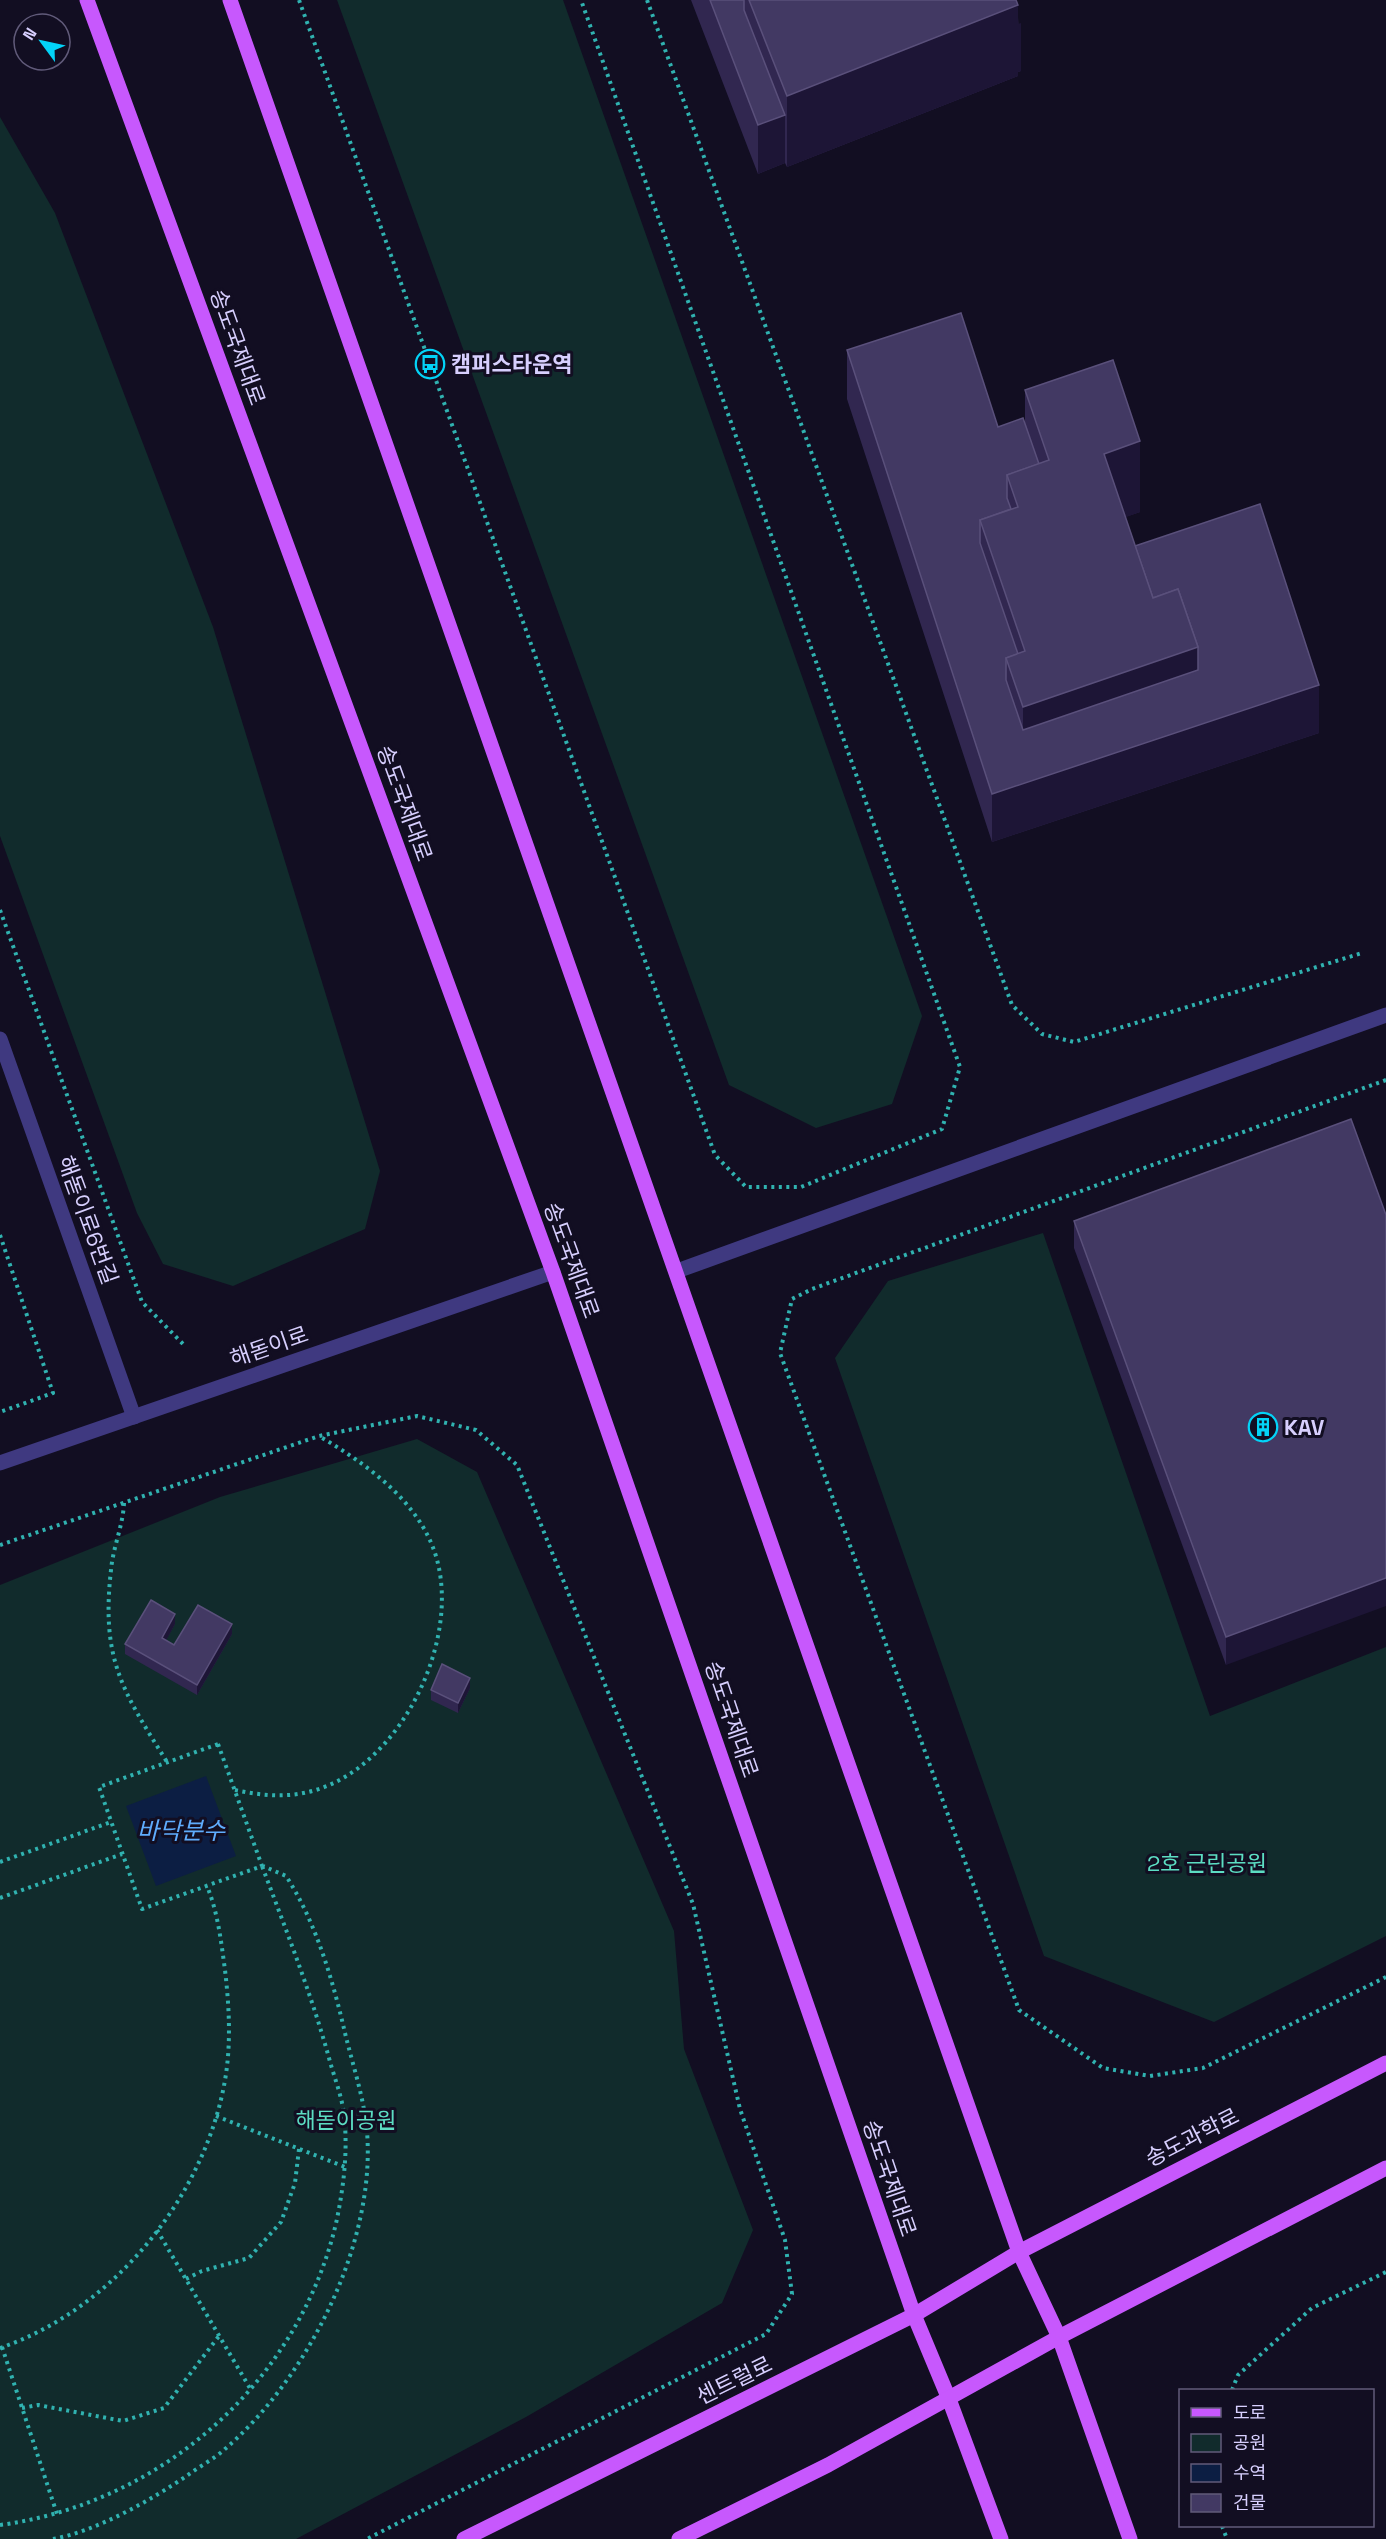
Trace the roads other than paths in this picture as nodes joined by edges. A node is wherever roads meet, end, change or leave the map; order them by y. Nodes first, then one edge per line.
1 (87, 0) edge
2 (230, 0) edge
3 (1386, 1015) edge
4 (0, 1039) edge
5 (676, 1271) junction
6 (553, 1272) junction
7 (134, 1417) junction
8 (0, 1463) edge
9 (1386, 2063) edge
10 (1386, 2168) edge
11 (1019, 2252) junction
12 (914, 2315) junction
13 (1059, 2337) junction
14 (949, 2399) junction
15 (464, 2539) edge
16 (679, 2539) edge
17 (1001, 2539) edge
18 (1130, 2539) edge

1 - 6 main road, 송도국제대로
2 - 5 main road
3 - 5 street
4 - 7 street, 해돋이로6번길
5 - 11 main road
6 - 7 street, 해돋이로
6 - 12 main road, 송도국제대로
7 - 8 street, 해돋이로
9 - 11 main road, 송도과학로
10 - 13 main road
11 - 12 main road, 센트럴로
11 - 13 main road
12 - 14 main road, 송도국제대로
12 - 15 main road, 센트럴로
13 - 14 main road
13 - 18 main road
14 - 16 main road
14 - 17 main road, 송도국제대로

